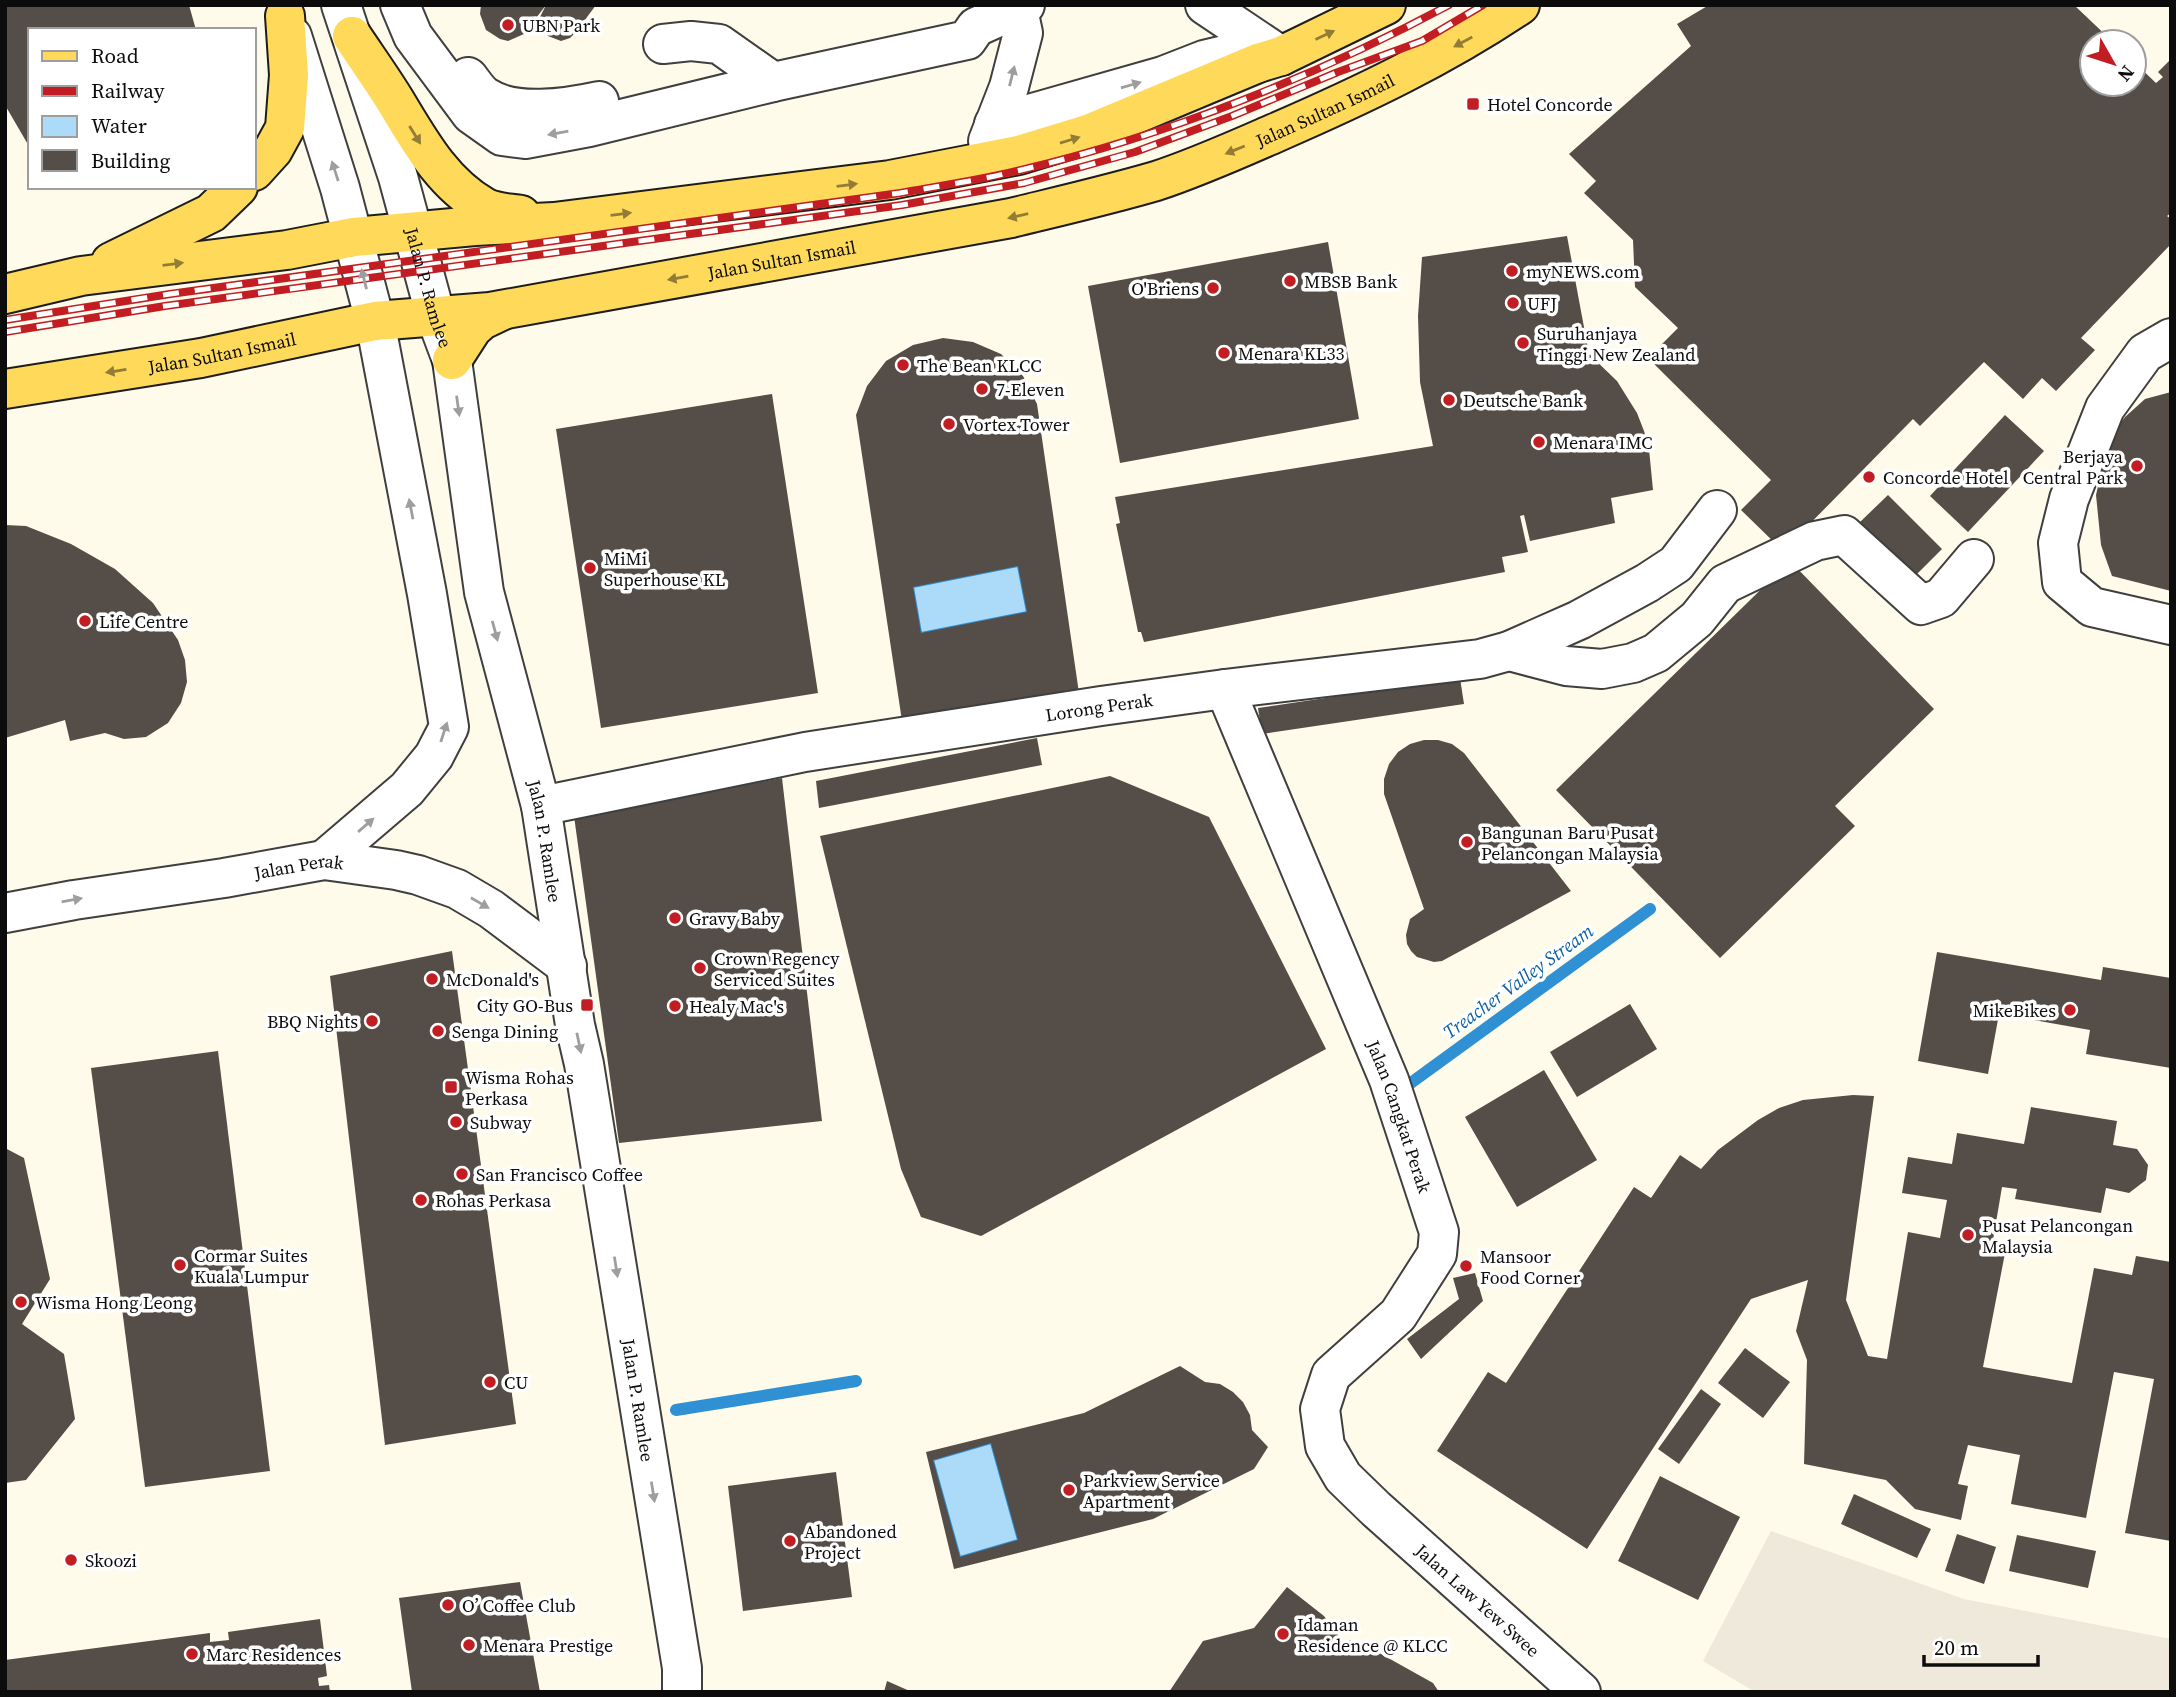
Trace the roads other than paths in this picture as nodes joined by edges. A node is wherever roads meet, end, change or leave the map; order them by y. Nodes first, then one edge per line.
1 (400, 5) edge
2 (421, 5) edge
3 (1205, 5) edge
4 (1387, 5) edge
5 (1520, 5) edge
6 (1020, 6) edge
7 (283, 11) edge
8 (347, 21) edge
9 (663, 44) dead end
10 (1270, 59) junction
11 (760, 73) junction
12 (994, 124) junction
13 (981, 163) junction
14 (256, 169) edge
15 (236, 189) edge
16 (554, 222) junction
17 (411, 231) junction
18 (354, 237) junction
19 (81, 276) junction
20 (5, 295) edge
21 (503, 310) junction
22 (436, 317) junction
23 (375, 321) junction
24 (2171, 338) edge
25 (452, 360) junction
26 (5, 389) edge
27 (1974, 559) dead end
28 (1725, 584) junction
29 (2171, 625) edge
30 (1509, 651) junction
31 (1225, 689) junction
32 (541, 806) junction
33 (324, 860) junction
34 (5, 913) edge
35 (567, 966) junction
36 (1376, 1509) joint
37 (682, 1692) edge
38 (1581, 1692) edge

11 -> 1 street
2 - 11 street
3 - 10 street
10 -> 4 main road
5 -> 21 main road, Jalan Sultan Ismail
6 - 11 street
12 -> 6 street
7 - 14 main road
18 -> 7 street
8 -> 16 main road
8 - 17 street, Jalan P. Ramlee
9 - 11 street
12 -> 10 street
13 -> 10 main road
12 - 13 street
16 -> 13 main road
15 - 19 main road
16 - 17 main road
17 - 18 main road
17 - 22 street, Jalan P. Ramlee
19 -> 18 main road
23 -> 18 street
19 - 20 main road
21 - 22 main road, Jalan Sultan Ismail
21 - 25 main road
22 - 23 main road, Jalan Sultan Ismail
22 - 25 street, Jalan P. Ramlee
23 -> 26 main road, Jalan Sultan Ismail
33 -> 23 street
24 - 29 street
25 -> 32 street, Jalan P. Ramlee
27 - 28 street
28 - 30 street
28 - 30 street, Lorong Perak
30 - 31 street, Lorong Perak
31 - 32 street, Lorong Perak
31 - 36 street, Jalan Cangkat Perak
32 - 35 street, Jalan P. Ramlee
34 -> 33 street, Jalan Perak
33 -> 35 street, Jalan Perak
35 -> 37 street, Jalan P. Ramlee
36 - 38 street, Jalan Law Yew Swee

